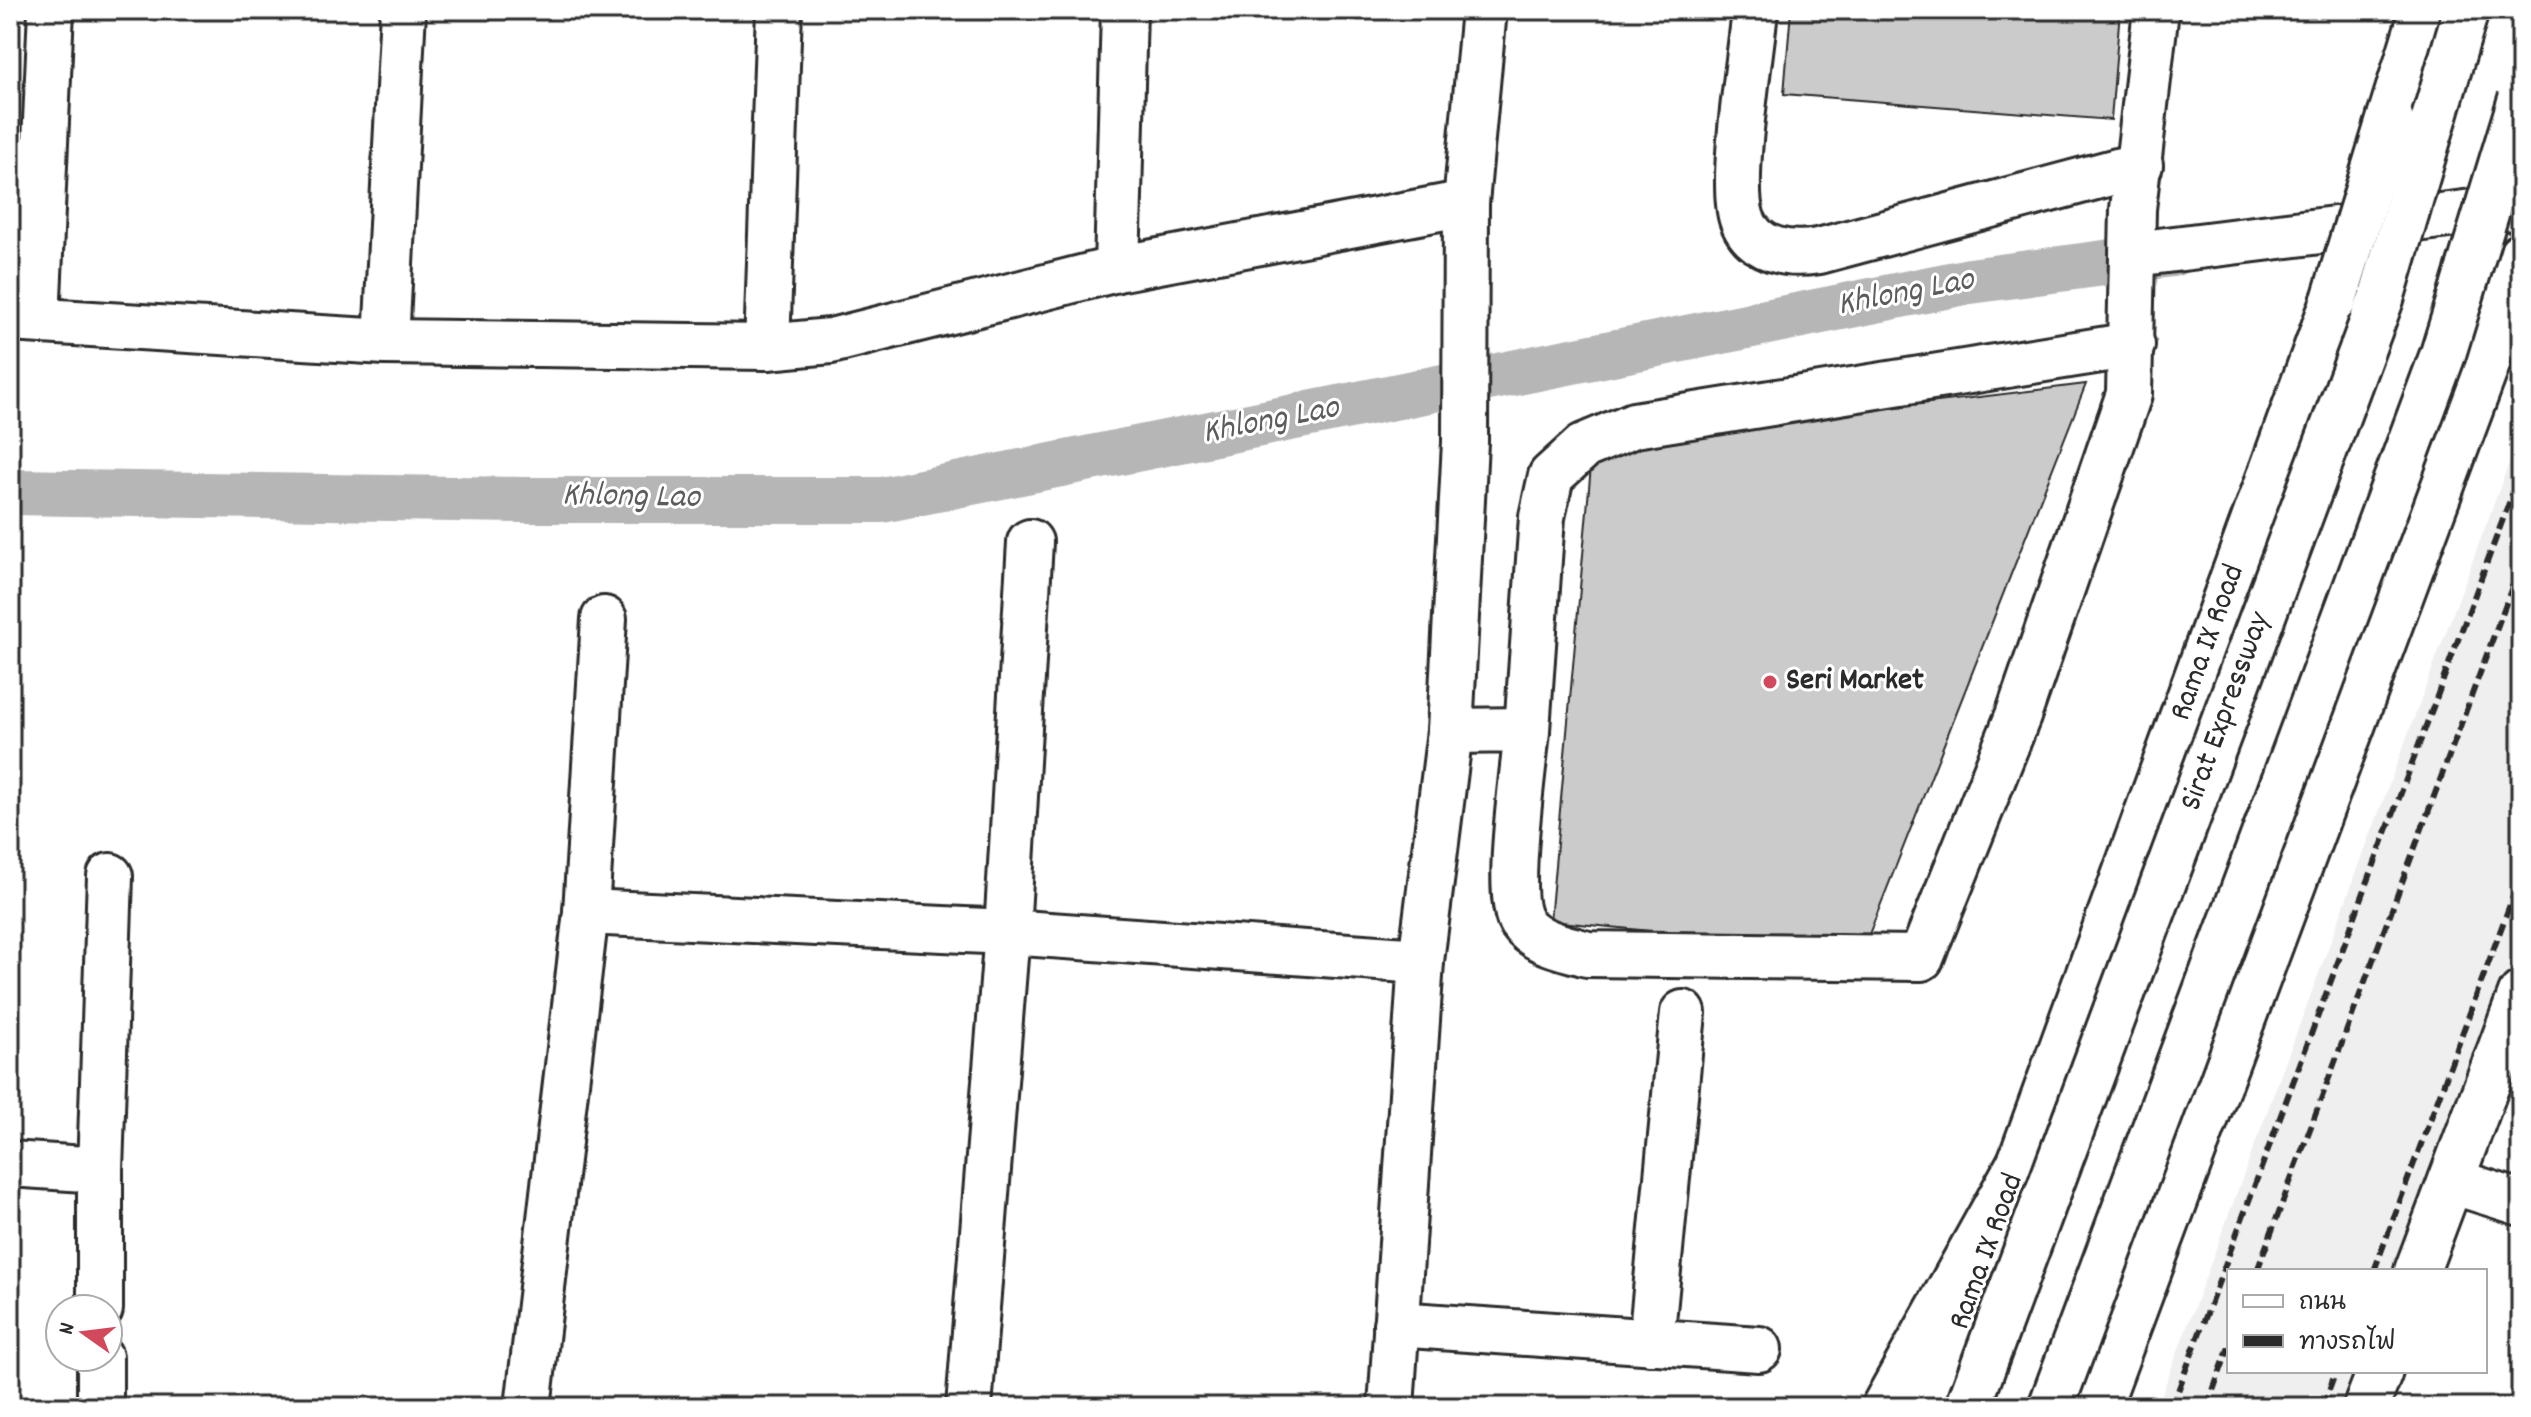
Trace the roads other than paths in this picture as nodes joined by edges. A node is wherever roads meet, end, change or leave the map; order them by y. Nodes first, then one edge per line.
1 (51, 10) edge
2 (403, 10) edge
3 (779, 10) edge
4 (1124, 10) edge
5 (1484, 10) edge
6 (1755, 10) edge
7 (2156, 10) edge
8 (2423, 10) edge
9 (2466, 10) edge
10 (2521, 99) edge
11 (2140, 165) junction
12 (1466, 203) junction
13 (2521, 206) edge
14 (2134, 254) junction
15 (1117, 269) junction
16 (2517, 269) edge
17 (23, 320) edge
18 (2132, 329) junction
19 (386, 342) junction
20 (767, 347) junction
21 (1030, 542) dead end
22 (604, 619) dead end
23 (1527, 730) junction
24 (1450, 731) junction
25 (110, 876) dead end
26 (586, 912) junction
27 (1007, 932) junction
28 (1421, 961) junction
29 (2521, 994) edge
30 (1683, 1013) dead end
31 (2022, 1159) junction
32 (10, 1164) edge
33 (100, 1170) junction
34 (2451, 1181) junction
35 (2521, 1203) edge
36 (2418, 1269) edge
37 (100, 1293) edge
38 (1396, 1324) junction
39 (1651, 1342) junction
40 (1759, 1349) dead end
41 (100, 1373) edge
42 (2379, 1373) edge
43 (100, 1407) edge
44 (528, 1407) edge
45 (969, 1407) edge
46 (1391, 1407) edge
47 (1884, 1407) edge
48 (1931, 1407) edge
49 (1968, 1407) edge
50 (2051, 1407) edge
51 (2098, 1407) edge
52 (2366, 1407) edge

1 - 17 main road
2 - 19 main road
3 - 20 main road
4 - 15 main road
5 - 12 main road
6 - 11 main road
7 - 11 main road
8 - 31 main road, Rama IX Road, bridge
9 - 49 main road, Sirat Expressway, bridge
10 - 50 main road, bridge
11 - 14 main road
12 - 15 main road
12 - 24 main road
13 - 14 main road
14 - 18 main road
15 - 20 main road
16 - 51 main road
17 - 19 main road
18 - 23 main road
18 - 23 main road
19 - 20 main road
21 - 27 main road
22 - 26 main road
23 - 24 main road
24 - 28 main road
25 - 33 main road
26 - 27 main road
26 - 44 main road
27 - 28 main road
27 - 45 main road
28 - 38 main road
29 - 34 main road
30 - 39 main road
31 - 47 main road
31 - 48 main road, Rama IX Road
32 - 33 main road
33 - 37 main road
34 - 35 main road
34 - 36 main road
38 - 39 main road
38 - 46 main road
39 - 40 main road
41 - 43 main road
42 - 52 main road

